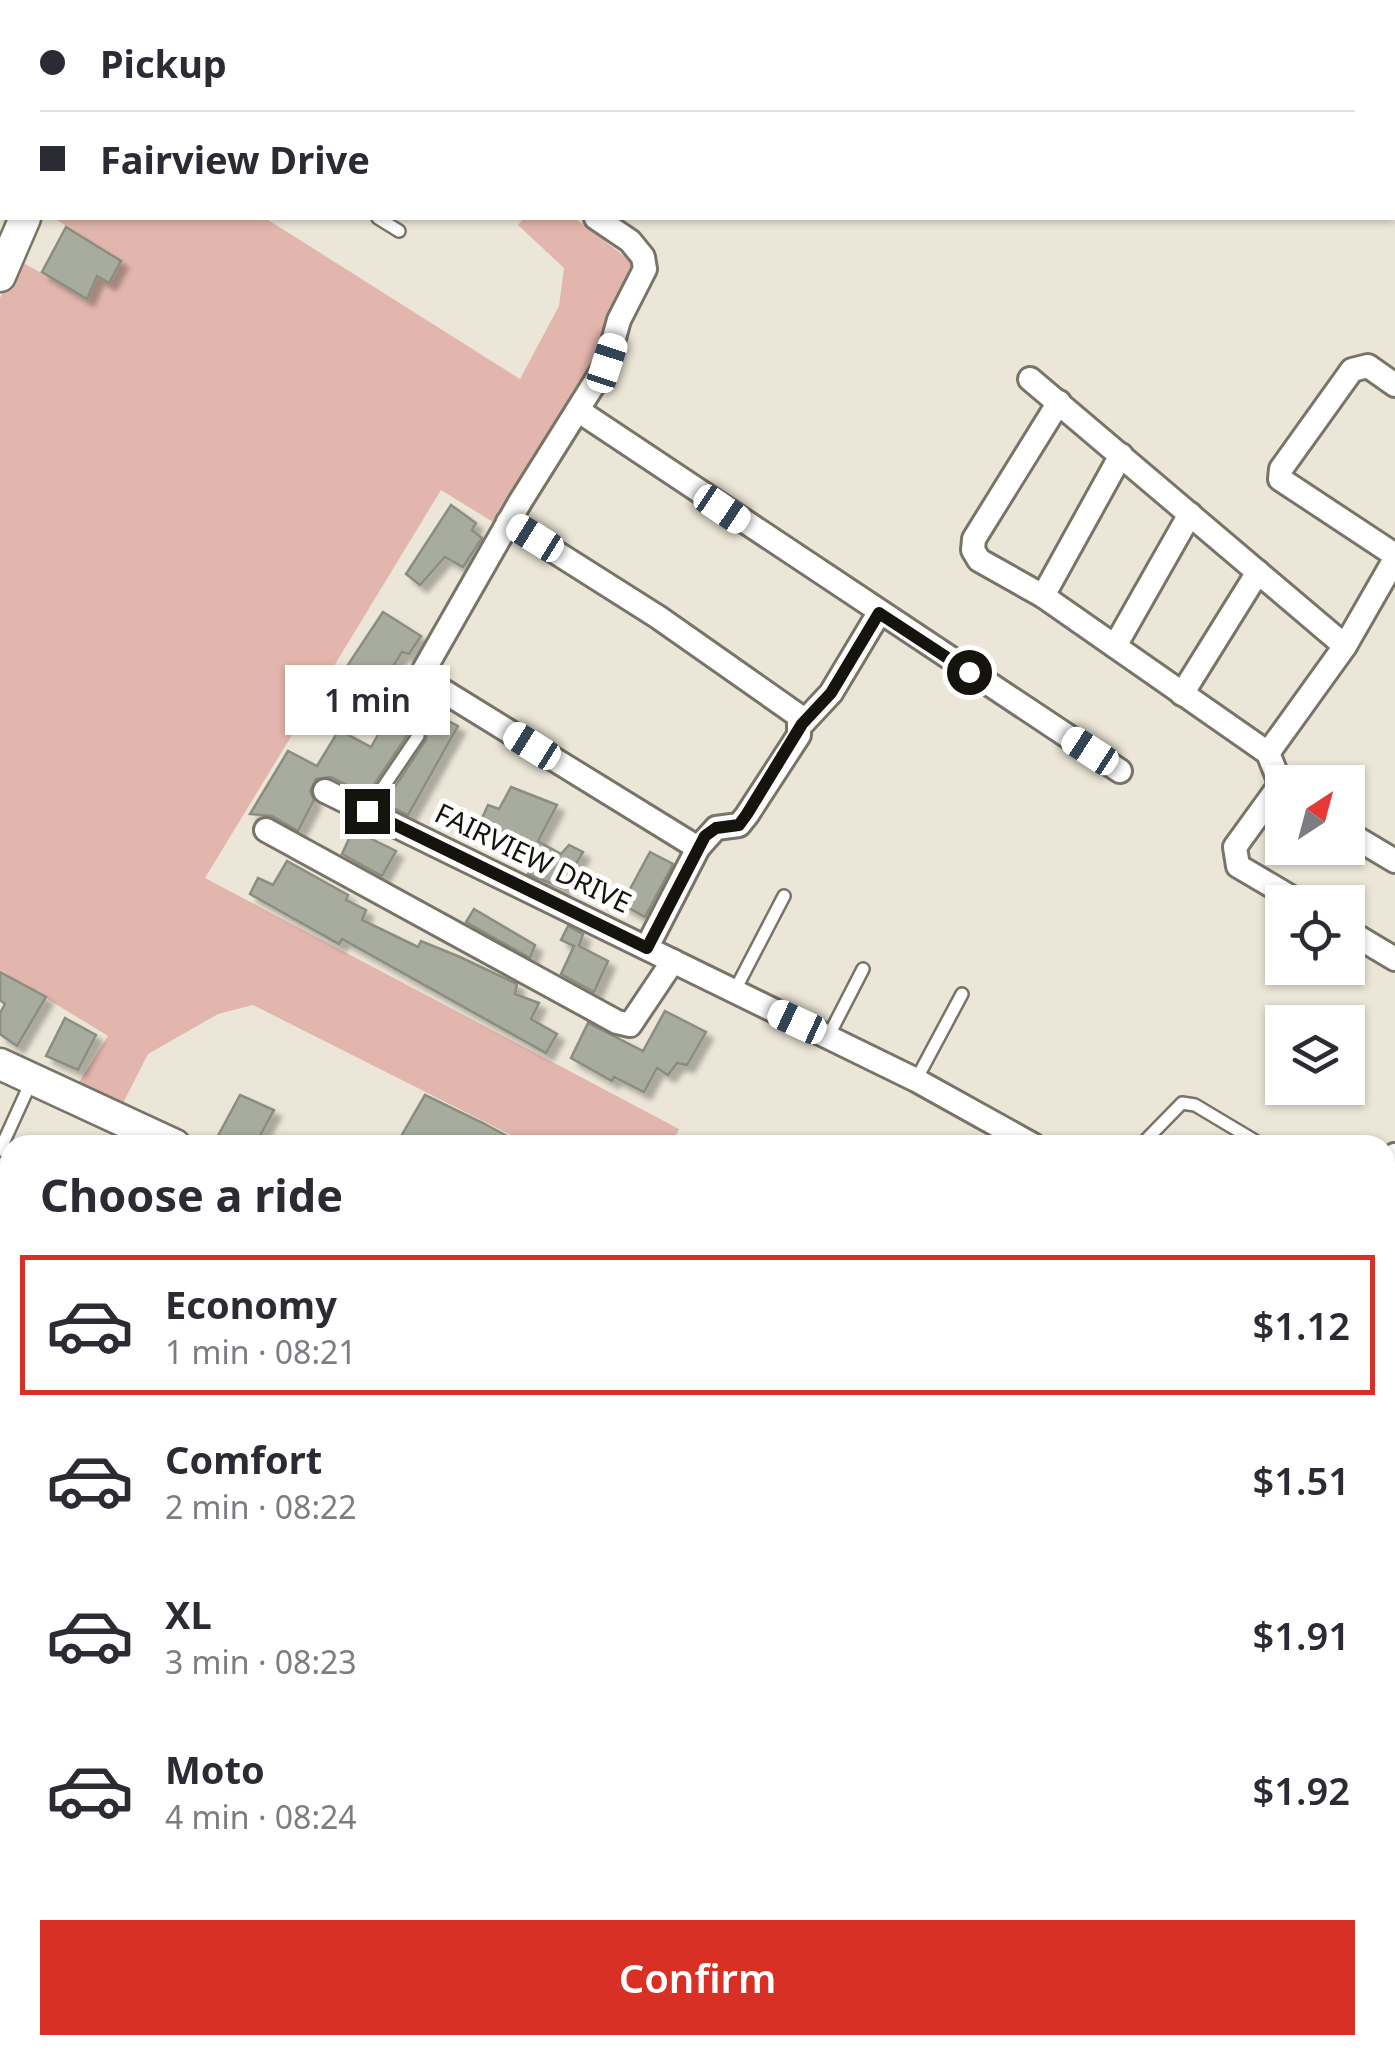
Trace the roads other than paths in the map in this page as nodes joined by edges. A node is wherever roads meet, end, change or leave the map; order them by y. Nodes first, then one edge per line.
1 (24, 220) edge
2 (381, 220) edge
3 (599, 220) edge
4 (399, 231) dead end
5 (0, 276) edge
6 (1030, 378) dead end
7 (1395, 385) edge
8 (1058, 402) junction
9 (579, 411) junction
10 (1121, 455) junction
11 (1190, 514) junction
12 (508, 522) junction
13 (1395, 557) edge
14 (1258, 572) junction
15 (1043, 596) junction
16 (879, 613) junction
17 (1115, 646) junction
18 (1345, 646) junction
19 (1182, 694) junction
20 (802, 724) junction
21 (418, 736) dead end
22 (1268, 753) junction
23 (1273, 765) edge
24 (1120, 771) dead end
25 (326, 790) dead end
26 (1265, 807) edge
27 (367, 811) junction
28 (266, 830) dead end
29 (1365, 843) edge
30 (698, 848) junction
31 (1395, 860) edge
32 (1270, 885) edge
33 (784, 896) dead end
34 (1365, 941) edge
35 (647, 948) junction
36 (1395, 959) edge
37 (673, 961) junction
38 (863, 969) dead end
39 (734, 992) junction
40 (962, 994) dead end
41 (828, 1037) junction
42 (0, 1064) edge
43 (32, 1079) junction
44 (916, 1080) junction
45 (7, 1135) edge
46 (153, 1135) edge
47 (1016, 1135) edge
48 (1151, 1135) edge
49 (1245, 1135) edge

1 - 5 main road
2 - 4 lane
3 - 9 street
6 - 8 street
7 - 13 street
8 - 10 street
8 - 15 street
9 - 12 street
9 - 16 street
10 - 11 street
10 - 15 street
11 - 14 street
11 - 17 street
12 - 20 street
12 - 30 street
13 - 18 street
14 - 18 street
14 - 19 street
15 - 17 street
16 - 20 street
16 - 24 street
17 - 19 street
18 - 22 street
19 - 22 street
20 - 30 street
21 - 27 lane
22 - 23 street
25 - 27 street, FAIRVIEW DRIVE
26 - 32 street
27 - 35 street, FAIRVIEW DRIVE
28 - 37 street
29 - 31 street
30 - 35 street
33 - 39 lane
34 - 36 street
35 - 37 street, FAIRVIEW DRIVE
37 - 39 street, FAIRVIEW DRIVE
38 - 41 lane
39 - 41 street, FAIRVIEW DRIVE
40 - 44 lane
41 - 44 street, FAIRVIEW DRIVE
42 - 43 main road
43 - 45 lane
43 - 46 main road
44 - 47 street, FAIRVIEW DRIVE
48 - 49 lane

